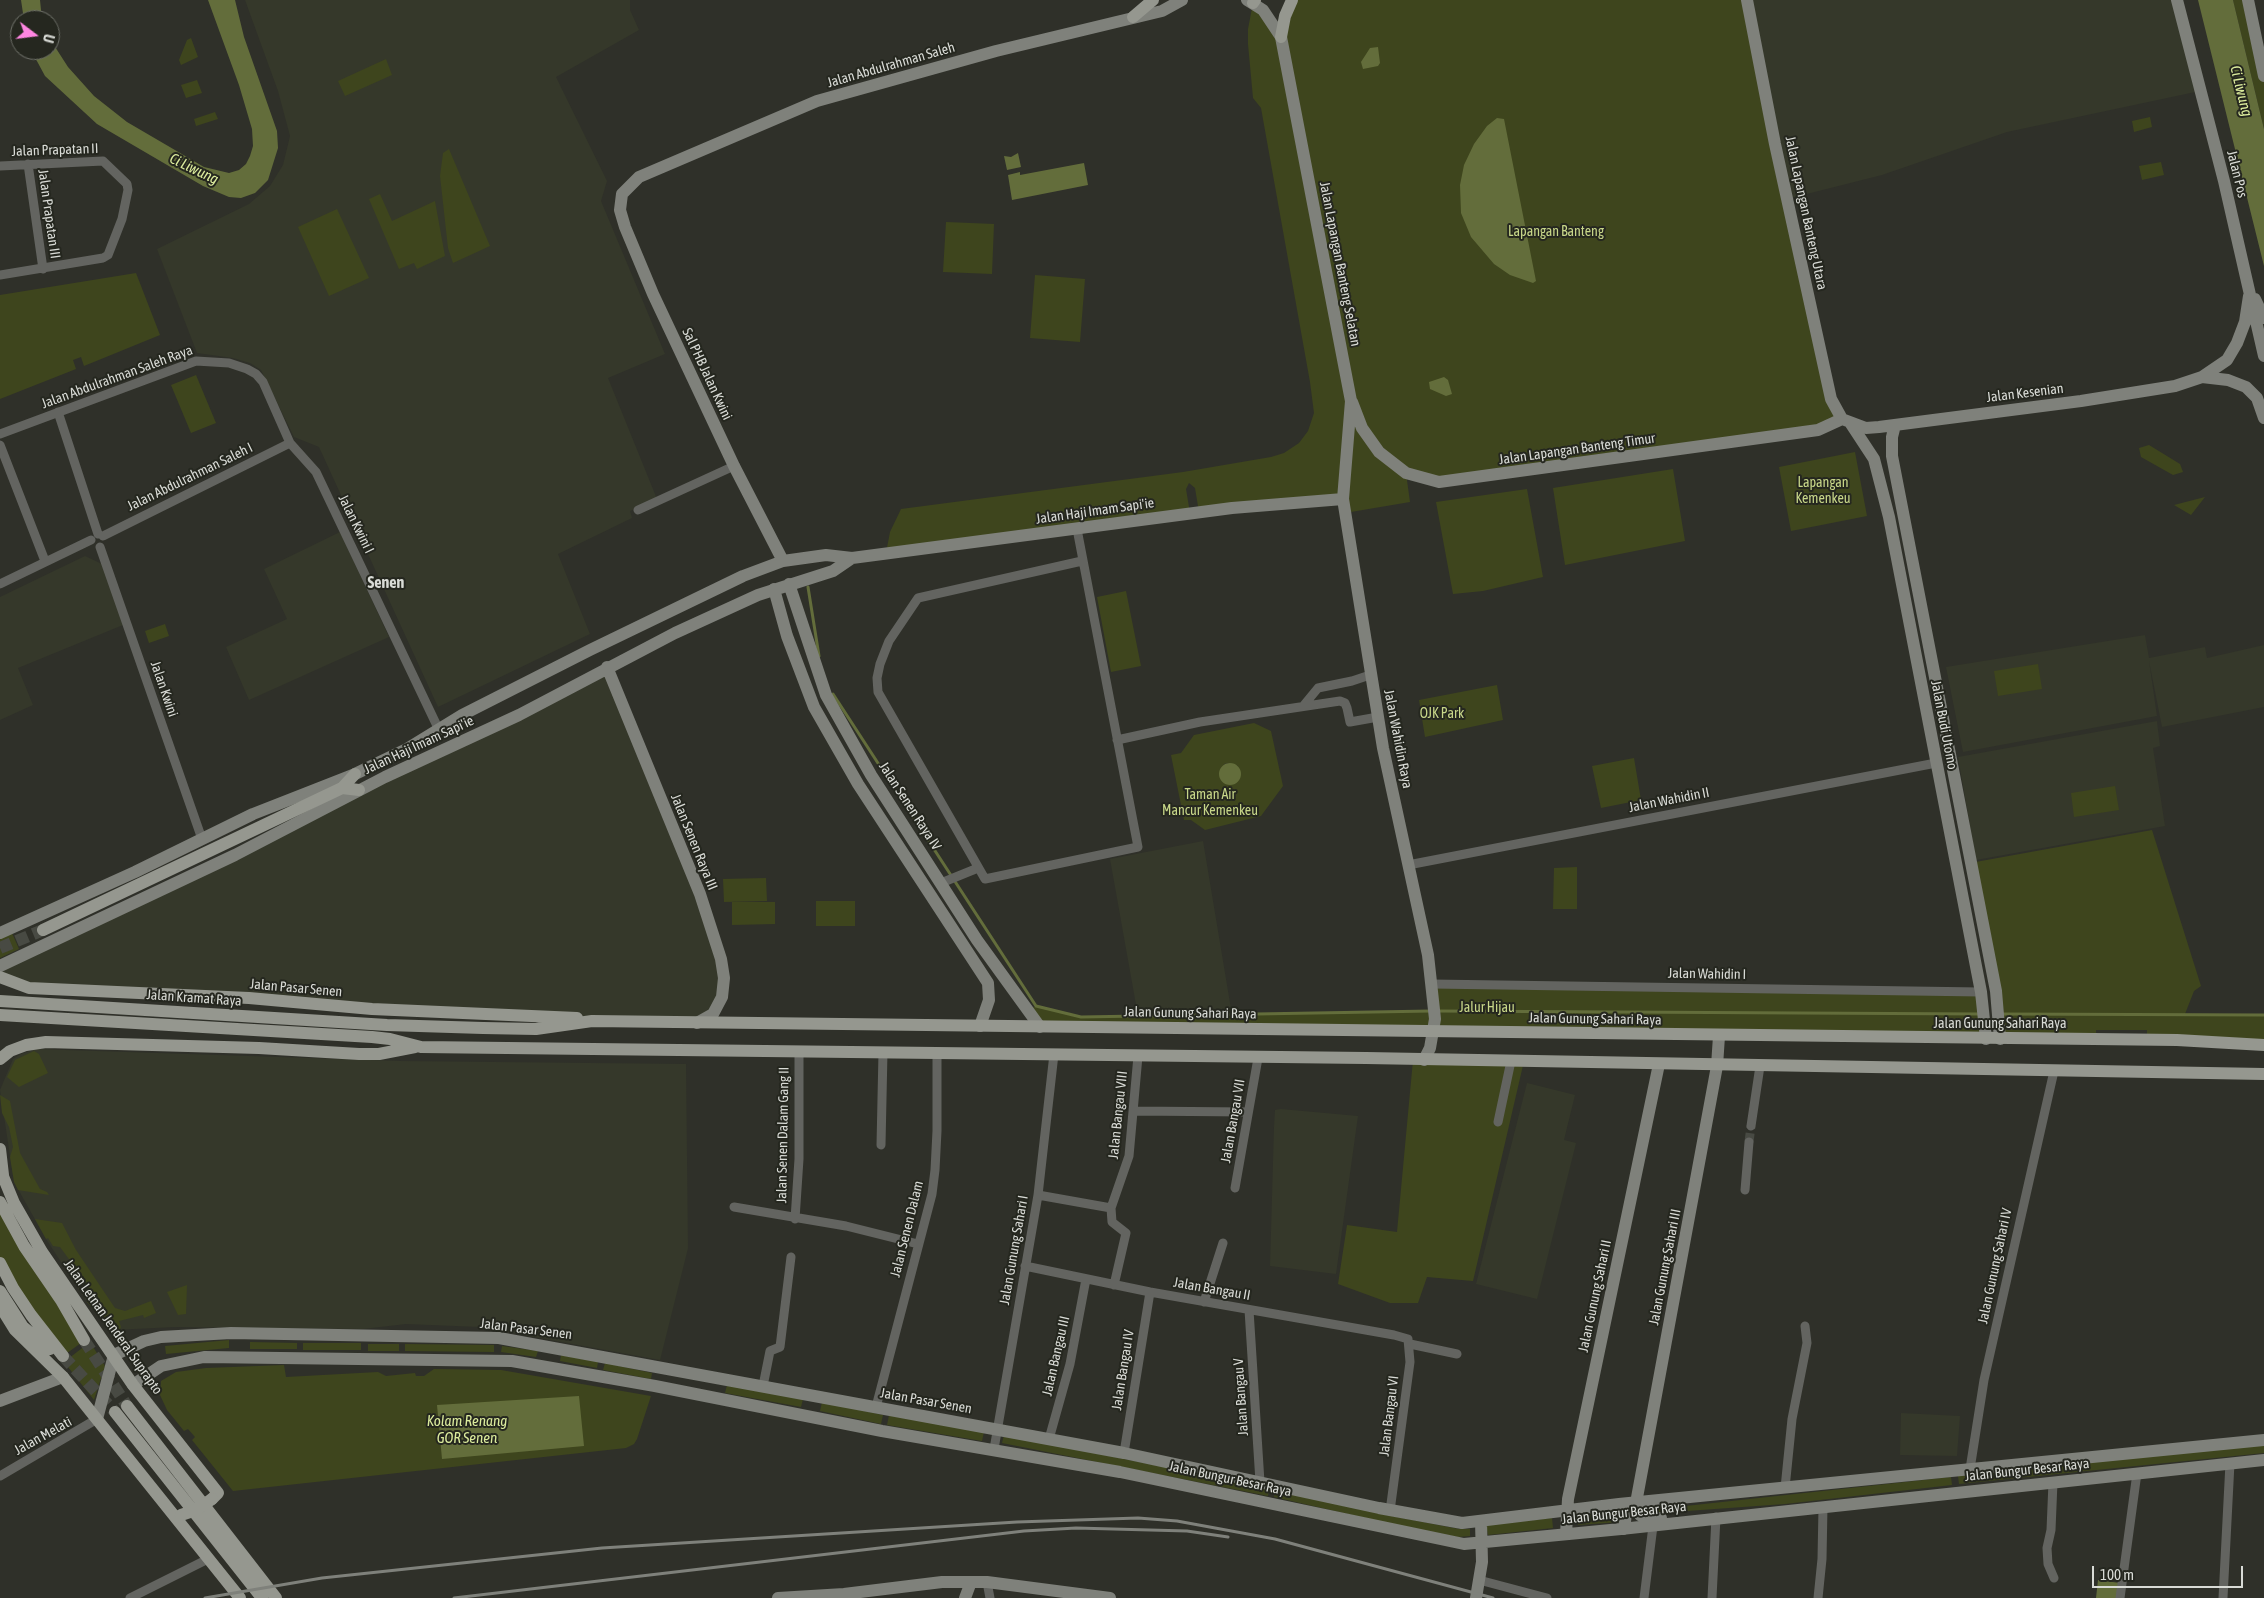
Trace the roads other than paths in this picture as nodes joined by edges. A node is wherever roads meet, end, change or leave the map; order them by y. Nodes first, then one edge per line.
1 (1153, 0) edge
2 (1182, 0) edge
3 (1292, 0) edge
4 (1747, 0) edge
5 (2177, 0) edge
6 (2248, 0) edge
7 (1252, 1) edge
8 (1133, 17) junction
9 (1281, 37) junction
10 (2264, 76) edge
11 (28, 164) junction
12 (0, 166) edge
13 (622, 194) joint
14 (43, 269) junction
15 (0, 275) edge
16 (2248, 291) junction
17 (2264, 318) edge
18 (2264, 356) edge
19 (2202, 377) junction
20 (1351, 401) junction
21 (58, 412) junction
22 (2264, 418) edge
23 (1847, 422) junction
24 (1895, 425) junction
25 (0, 434) edge
26 (290, 444) junction
27 (0, 445) edge
28 (734, 466) junction
29 (1343, 498) junction
30 (638, 510) dead end
31 (1077, 529) junction
32 (97, 536) junction
33 (852, 558) junction
34 (45, 561) junction
35 (783, 561) junction
36 (1082, 561) junction
37 (0, 584) edge
38 (789, 584) junction
39 (774, 589) junction
40 (692, 600) junction
41 (702, 620) junction
42 (607, 667) junction
43 (1370, 675) junction
44 (828, 700) junction
45 (1304, 705) junction
46 (814, 707) junction
47 (1378, 718) junction
48 (439, 730) junction
49 (1117, 740) junction
50 (1936, 763) junction
51 (355, 774) junction
52 (871, 775) junction
53 (858, 784) junction
54 (342, 788) junction
55 (359, 790) junction
56 (202, 839) junction
57 (1408, 865) junction
58 (978, 868) junction
59 (942, 883) junction
60 (969, 926) junction
61 (42, 930) tunnel mouth
62 (0, 933) edge
63 (956, 935) junction
64 (0, 966) edge
65 (0, 977) edge
66 (1432, 984) junction
67 (1982, 999) junction
68 (0, 1001) edge
69 (0, 1015) edge
70 (1434, 1019) junction
71 (592, 1021) junction
72 (697, 1023) junction
73 (716, 1023) joint
74 (387, 1025) joint
75 (980, 1026) junction
76 (1040, 1027) junction
77 (1986, 1033) junction
78 (2000, 1035) junction
79 (1719, 1036) junction
80 (2264, 1045) edge
81 (417, 1047) junction
82 (799, 1051) junction
83 (883, 1052) junction
84 (937, 1053) junction
85 (1054, 1054) junction
86 (1138, 1056) junction
87 (1258, 1058) junction
88 (0, 1059) edge
89 (1424, 1060) junction
90 (1511, 1061) junction
91 (1659, 1064) junction
92 (1717, 1066) junction
93 (1760, 1066) junction
94 (2054, 1070) junction
95 (2264, 1074) edge
96 (1133, 1111) junction
97 (1248, 1112) junction
98 (1498, 1122) dead end
99 (1751, 1126) tunnel mouth
100 (1748, 1142) tunnel mouth
101 (881, 1145) dead end
102 (0, 1149) edge
103 (2, 1172) edge
104 (1236, 1188) dead end
105 (1745, 1190) dead end
106 (1038, 1195) junction
107 (0, 1202) edge
108 (734, 1207) dead end
109 (1111, 1208) junction
110 (795, 1219) junction
111 (1223, 1243) dead end
112 (918, 1244) junction
113 (791, 1257) dead end
114 (0, 1263) edge
115 (1025, 1266) junction
116 (1086, 1279) junction
117 (1114, 1285) junction
118 (0, 1291) edge
119 (1150, 1292) junction
120 (1204, 1302) junction
121 (0, 1306) edge
122 (1249, 1310) junction
123 (1805, 1326) dead end
124 (244, 1333) junction
125 (84, 1340) tunnel mouth
126 (1410, 1344) junction
127 (1457, 1354) dead end
128 (114, 1355) junction
129 (244, 1356) junction
130 (63, 1377) junction
131 (133, 1385) junction
132 (763, 1386) junction
133 (813, 1396) junction
134 (0, 1401) edge
135 (876, 1407) junction
136 (810, 1416) junction
137 (98, 1420) junction
138 (998, 1429) junction
139 (1049, 1439) junction
140 (2264, 1440) edge
141 (994, 1449) junction
142 (1124, 1453) junction
143 (2264, 1460) edge
144 (2230, 1463) junction
145 (1970, 1469) junction
146 (2136, 1473) junction
147 (0, 1476) edge
148 (1260, 1482) junction
149 (2053, 1482) junction
150 (1785, 1488) junction
151 (1630, 1504) junction
152 (1823, 1507) junction
153 (1566, 1510) junction
154 (1390, 1511) junction
155 (178, 1515) junction
156 (1716, 1517) junction
157 (1481, 1521) junction
158 (1677, 1522) junction
159 (1653, 1526) junction
160 (1639, 1527) junction
161 (1624, 1529) junction
162 (1566, 1534) junction
163 (1483, 1543) junction
164 (208, 1559) junction
165 (2054, 1578) dead end
166 (1479, 1580) junction
167 (971, 1582) junction
168 (987, 1582) junction
169 (1080, 1595) edge
170 (844, 1596) edge
171 (130, 1598) edge
172 (240, 1598) edge
173 (262, 1598) edge
174 (276, 1598) edge
175 (778, 1598) edge
176 (965, 1598) edge
177 (990, 1598) edge
178 (1110, 1598) edge
179 (1476, 1598) edge
180 (1547, 1598) edge
181 (1644, 1598) edge
182 (1712, 1598) edge
183 (1818, 1598) edge
184 (2120, 1598) edge
185 (2223, 1598) edge

1 - 8 main road
2 - 8 street, Jalan Abdulrahman Saleh
3 - 9 main road
4 - 23 street, Jalan Lapangan Banteng Utara
5 - 16 street, Jalan Pos
6 - 10 street
7 - 9 street
8 - 13 street, Jalan Abdulrahman Saleh
9 - 20 street, Jalan Lapangan Banteng Selatan
11 - 12 street, Jalan Prapatan II
11 - 14 street, Jalan Prapatan III
11 - 14 street, Jalan Prapatan II
13 - 28 street, Sal PHB Jalan Kwini
14 - 15 street, Jalan Prapatan II
16 - 17 street
16 - 18 street, Jalan Pos
16 - 19 street
19 - 22 street
19 - 24 street, Jalan Kesenian
20 - 23 street, Jalan Lapangan Banteng Timur
20 - 29 street, Jalan Lapangan Banteng Selatan
21 - 25 street, Jalan Abdulrahman Saleh Raya
21 - 26 street, Jalan Abdulrahman Saleh Raya
21 - 32 street
23 - 24 street, Jalan Kesenian
23 - 50 street, Jalan Budi Utomo
24 - 78 street, Jalan Budi Utomo
26 - 32 street, Jalan Abdulrahman Saleh I
26 - 48 street, Jalan Kwini I
27 - 34 street
28 - 30 street
28 - 35 street, Sal PHB Jalan Kwini
29 - 31 street, Jalan Haji Imam Sapi'ie
29 - 43 street, Jalan Wahidin Raya
31 - 33 street, Jalan Haji Imam Sapi'ie
31 - 36 street
32 - 34 street, Jalan Abdulrahman Saleh I
32 - 56 street, Jalan Kwini
33 - 35 street, Jalan Haji Imam Sapi'ie
33 - 38 street, Jalan Haji Imam Sapi'ie
34 - 37 street, Jalan Abdulrahman Saleh I
35 - 40 street, Jalan Haji Imam Sapi'ie
36 - 49 street
36 - 58 street
38 - 39 street, Jalan Haji Imam Sapi'ie
38 - 44 street, Jalan Senen Raya IV
39 - 41 street, Jalan Haji Imam Sapi'ie
39 - 46 street
40 - 41 street
40 - 48 street, Jalan Haji Imam Sapi'ie
41 - 42 street, Jalan Haji Imam Sapi'ie
42 - 55 street, Jalan Haji Imam Sapi'ie
42 - 72 street, Jalan Senen Raya III
43 - 45 street
43 - 47 street, Jalan Wahidin Raya
44 - 46 street
44 - 52 street, Jalan Senen Raya IV
45 - 47 street
45 - 49 street
46 - 53 street
47 - 57 street, Jalan Wahidin Raya
48 - 51 street, Jalan Haji Imam Sapi'ie
49 - 58 street
50 - 57 street, Jalan Wahidin II
50 - 67 street, Jalan Budi Utomo
51 - 54 main road
51 - 56 street, Jalan Haji Imam Sapi'ie
52 - 53 street
52 - 59 street, Jalan Senen Raya IV
53 - 63 street
54 - 55 main road
54 - 61 main road
55 - 64 street, Jalan Haji Imam Sapi'ie
56 - 62 street, Jalan Haji Imam Sapi'ie
57 - 66 street, Jalan Wahidin Raya
58 - 59 street
59 - 60 street, Jalan Senen Raya IV
60 - 63 street
60 - 76 street, Jalan Senen Raya IV
63 - 75 street
65 - 71 main road, Jalan Pasar Senen
66 - 67 street, Jalan Wahidin I
66 - 70 street, Jalan Wahidin Raya
67 - 77 street, Jalan Budi Utomo
68 - 74 main road, Jalan Kramat Raya
69 - 81 main road, Jalan Kramat Raya
70 - 76 main road, Jalan Gunung Sahari Raya
70 - 79 main road, Jalan Gunung Sahari Raya
70 - 89 street
71 - 72 main road, Jalan Pasar Senen
71 - 74 main road, Jalan Pasar Senen
72 - 73 main road, Jalan Pasar Senen
73 - 75 main road, Jalan Gunung Sahari Raya
75 - 76 main road, Jalan Gunung Sahari Raya
77 - 78 main road, Jalan Gunung Sahari Raya
77 - 79 main road, Jalan Gunung Sahari Raya
78 - 80 main road, Jalan Gunung Sahari Raya
79 - 92 street, Jalan Gunung Sahari III
81 - 82 main road
81 - 88 main road
82 - 83 main road
82 - 110 street, Jalan Senen Dalam Gang II
83 - 84 main road
83 - 101 street
84 - 85 main road
84 - 112 street, Jalan Senen Dalam
85 - 86 main road
85 - 106 street, Jalan Gunung Sahari I
86 - 87 main road
86 - 96 street, Jalan Bangau VIII
87 - 89 main road
87 - 97 street, Jalan Bangau VII
89 - 90 main road
90 - 91 main road
90 - 98 street
91 - 92 main road
91 - 153 street, Jalan Gunung Sahari II
92 - 93 main road
92 - 151 street, Jalan Gunung Sahari III
93 - 94 main road
93 - 99 street
94 - 95 main road
94 - 145 street, Jalan Gunung Sahari IV
96 - 97 street
96 - 109 street, Jalan Bangau VIII
97 - 104 street, Jalan Bangau VII
100 - 105 street
102 - 103 main road, Jalan Letnan Jenderal Suprapto
103 - 128 main road, Jalan Letnan Jenderal Suprapto
106 - 109 street
106 - 115 street, Jalan Gunung Sahari I
107 - 125 main road, Jalan Letnan Jenderal Suprapto
108 - 110 street
109 - 117 street
110 - 112 street
111 - 120 street
112 - 135 street, Jalan Senen Dalam
113 - 132 street
114 - 118 main road
115 - 116 street, Jalan Bangau II
115 - 138 street, Jalan Gunung Sahari I
116 - 117 street, Jalan Bangau II
116 - 139 street, Jalan Bangau III
117 - 119 street, Jalan Bangau II
119 - 120 street, Jalan Bangau II
119 - 142 street, Jalan Bangau IV
120 - 122 street, Jalan Bangau II
121 - 130 main road
122 - 126 street, Jalan Bangau II
122 - 148 street, Jalan Bangau V
123 - 150 street
124 - 128 street, Jalan Pasar Senen
124 - 129 street
124 - 132 street, Jalan Pasar Senen
126 - 127 street
126 - 154 street, Jalan Bangau VI
128 - 131 main road, Jalan Letnan Jenderal Suprapto
128 - 137 street
129 - 131 street
129 - 136 street
130 - 134 street
130 - 137 main road
131 - 155 main road, Jalan Letnan Jenderal Suprapto, bridge
132 - 133 street, Jalan Pasar Senen
133 - 135 street, Jalan Pasar Senen
133 - 136 street
135 - 138 street, Jalan Pasar Senen
136 - 141 street
137 - 147 street, Jalan Melati
137 - 155 main road
138 - 139 street, Jalan Bungur Besar Raya
138 - 141 street, Jalan Gunung Sahari I
139 - 142 street, Jalan Bungur Besar Raya
140 - 145 street, Jalan Bungur Besar Raya
141 - 163 street, Jalan Bungur Besar Raya
142 - 148 street, Jalan Bungur Besar Raya
143 - 144 street, Jalan Bungur Besar Raya
144 - 146 street, Jalan Bungur Besar Raya
144 - 185 street
145 - 150 street, Jalan Bungur Besar Raya
146 - 149 street, Jalan Bungur Besar Raya
146 - 184 street
148 - 154 street, Jalan Bungur Besar Raya
149 - 152 street, Jalan Bungur Besar Raya
149 - 165 street
150 - 151 street, Jalan Bungur Besar Raya
151 - 153 street, Jalan Bungur Besar Raya
151 - 158 street
151 - 160 street
151 - 161 street
152 - 156 street, Jalan Bungur Besar Raya
152 - 183 street
153 - 157 street, Jalan Bungur Besar Raya
153 - 162 street, Jalan Gunung Sahari II
154 - 157 street, Jalan Bungur Besar Raya
155 - 164 main road
156 - 158 street, Jalan Bungur Besar Raya
156 - 182 street
157 - 163 street
158 - 159 street, Jalan Bungur Besar Raya
159 - 160 street, Jalan Bungur Besar Raya
159 - 181 street
160 - 161 street, Jalan Bungur Besar Raya
161 - 162 street, Jalan Bungur Besar Raya
162 - 163 street, Jalan Bungur Besar Raya
163 - 166 street
164 - 171 street
164 - 172 main road
166 - 179 street
166 - 180 street
167 - 168 street
167 - 170 street
167 - 176 street
168 - 169 street
168 - 177 street
169 - 178 street
170 - 175 street
173 - 174 main road

